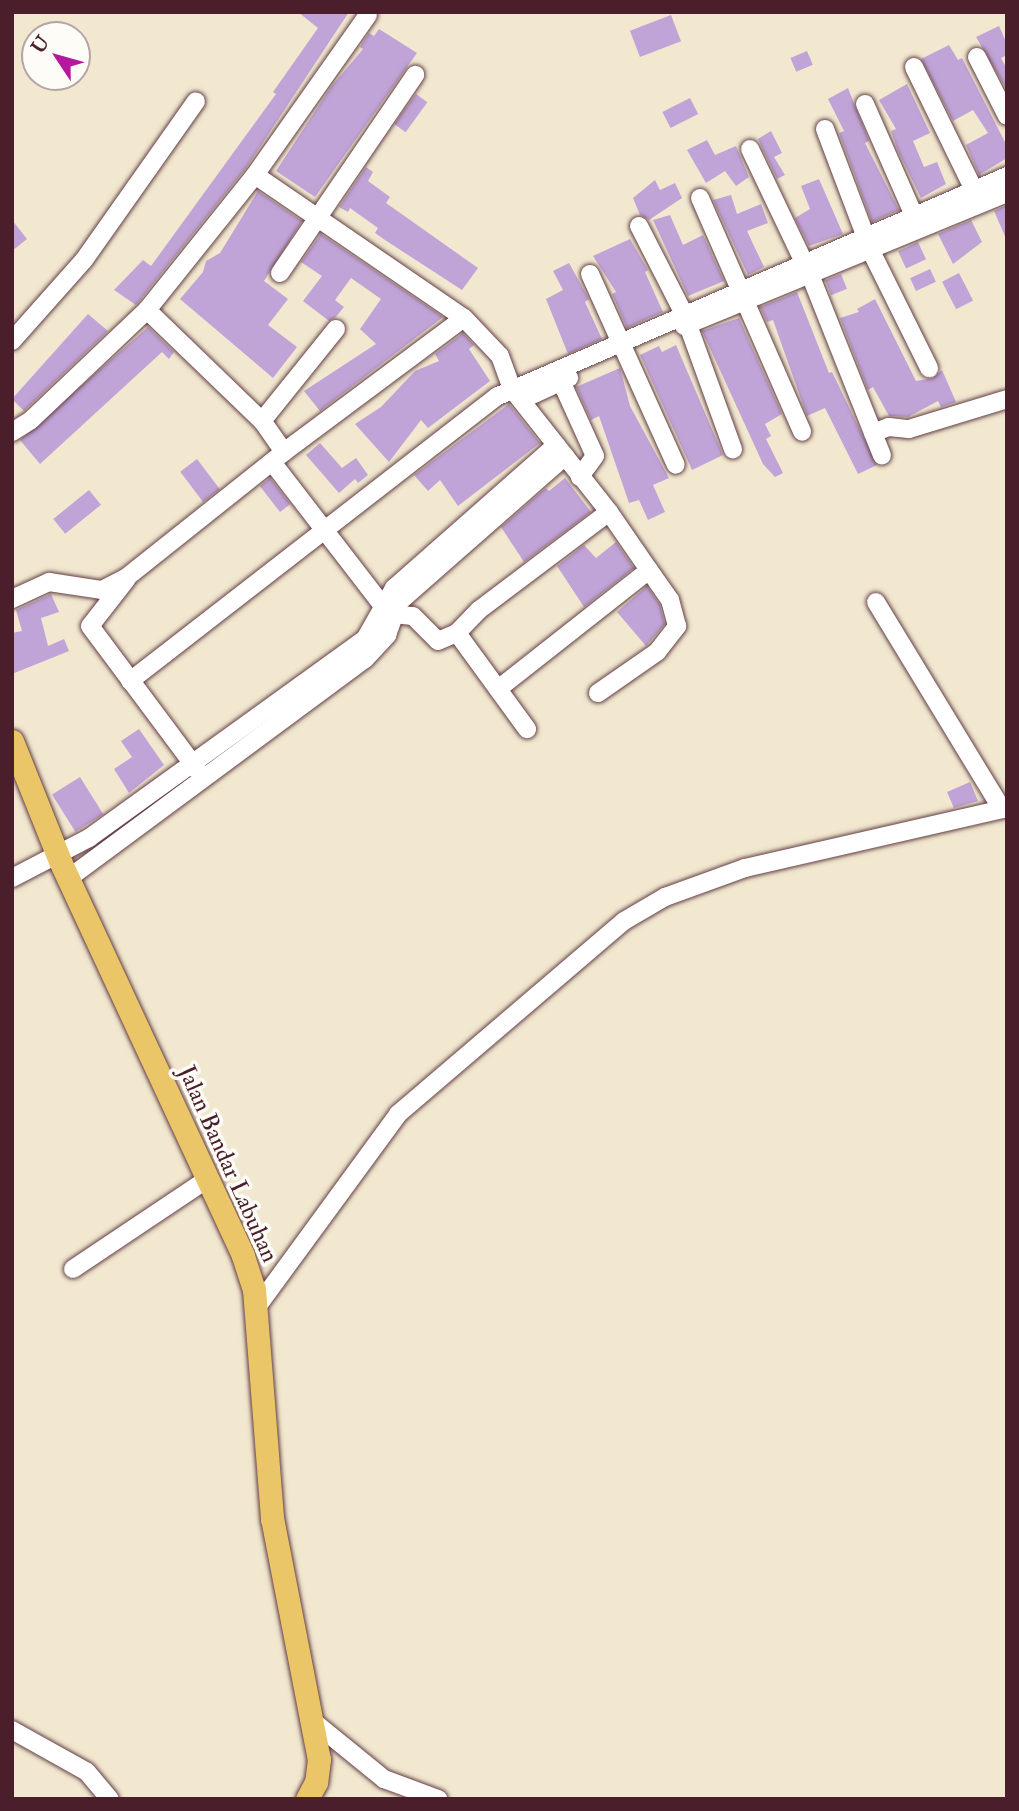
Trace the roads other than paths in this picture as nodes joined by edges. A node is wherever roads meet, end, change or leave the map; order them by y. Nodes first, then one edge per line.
1 (368, 15) dead end
2 (977, 57) dead end
3 (914, 67) dead end
4 (415, 75) dead end
5 (196, 101) dead end
6 (865, 104) dead end
7 (1007, 116) edge
8 (825, 129) dead end
9 (750, 149) dead end
10 (255, 175) junction
11 (1007, 176) edge
12 (1007, 193) edge
13 (978, 197) junction
14 (700, 198) dead end
15 (317, 214) junction
16 (917, 224) junction
17 (639, 226) dead end
18 (869, 246) junction
19 (808, 272) junction
20 (280, 273) dead end
21 (590, 274) dead end
22 (744, 295) junction
23 (147, 310) junction
24 (464, 318) junction
25 (686, 319) junction
26 (336, 329) dead end
27 (12, 341) edge
28 (623, 349) junction
29 (929, 368) dead end
30 (561, 381) junction
31 (516, 394) junction
32 (1007, 399) edge
33 (262, 421) junction
34 (12, 432) edge
35 (802, 432) dead end
36 (873, 433) junction
37 (733, 449) dead end
38 (560, 451) junction
39 (882, 455) dead end
40 (278, 457) junction
41 (676, 465) dead end
42 (580, 477) junction
43 (609, 512) junction
44 (324, 528) junction
45 (649, 570) junction
46 (127, 577) junction
47 (12, 598) edge
48 (876, 602) dead end
49 (388, 609) junction
50 (457, 633) junction
51 (130, 681) junction
52 (498, 689) junction
53 (598, 693) dead end
54 (527, 729) dead end
55 (12, 741) edge
56 (199, 771) junction
57 (1004, 808) edge
58 (129, 821) junction
59 (58, 855) junction
60 (12, 878) edge
61 (69, 878) junction
62 (206, 1180) junction
63 (74, 1269) dead end
64 (257, 1307) junction
65 (309, 1717) junction
66 (12, 1730) edge
67 (110, 1799) edge
68 (307, 1799) edge
69 (438, 1799) edge

1 - 10 street
2 - 7 street
3 - 13 street
4 - 15 street
5 - 27 street
6 - 16 street
8 - 18 street
9 - 19 street
10 - 15 street
10 - 23 street
11 - 13 street
12 - 13 street
13 - 16 street
14 - 22 street
15 - 20 street
15 - 24 street
16 - 18 street
17 - 25 street
18 - 19 street
18 - 29 street
19 - 22 street
19 - 36 street
21 - 28 street
22 - 25 street
22 - 35 street
23 - 33 street
23 - 34 street
24 - 31 street
24 - 40 street
25 - 28 street
25 - 37 street
26 - 33 street
28 - 30 street
28 - 31 street
28 - 41 street
30 - 31 street
30 - 42 street
31 - 38 street
31 - 44 street
32 - 36 street
33 - 40 street
36 - 39 street
38 - 42 street
38 - 49 street
40 - 44 street
40 - 46 street
42 - 43 street
43 - 45 street
43 - 50 street
44 - 49 street
44 - 51 street
45 - 52 street
45 - 53 street
46 - 47 street
46 - 51 street
48 - 57 street
49 - 50 street
49 - 56 street
50 - 52 street
51 - 56 street
52 - 54 street
55 - 59 main road, Jalan Bandar Labuhan
56 - 58 street
57 - 64 street
58 - 59 street
58 - 61 street
59 - 60 street
59 - 61 main road, Jalan Bandar Labuhan
61 - 62 main road, Jalan Bandar Labuhan
62 - 63 street
62 - 64 main road, Jalan Bandar Labuhan
64 - 65 main road, Jalan Bandar Labuhan
65 - 68 main road, Jalan Bandar Labuhan
65 - 69 street
66 - 67 street

